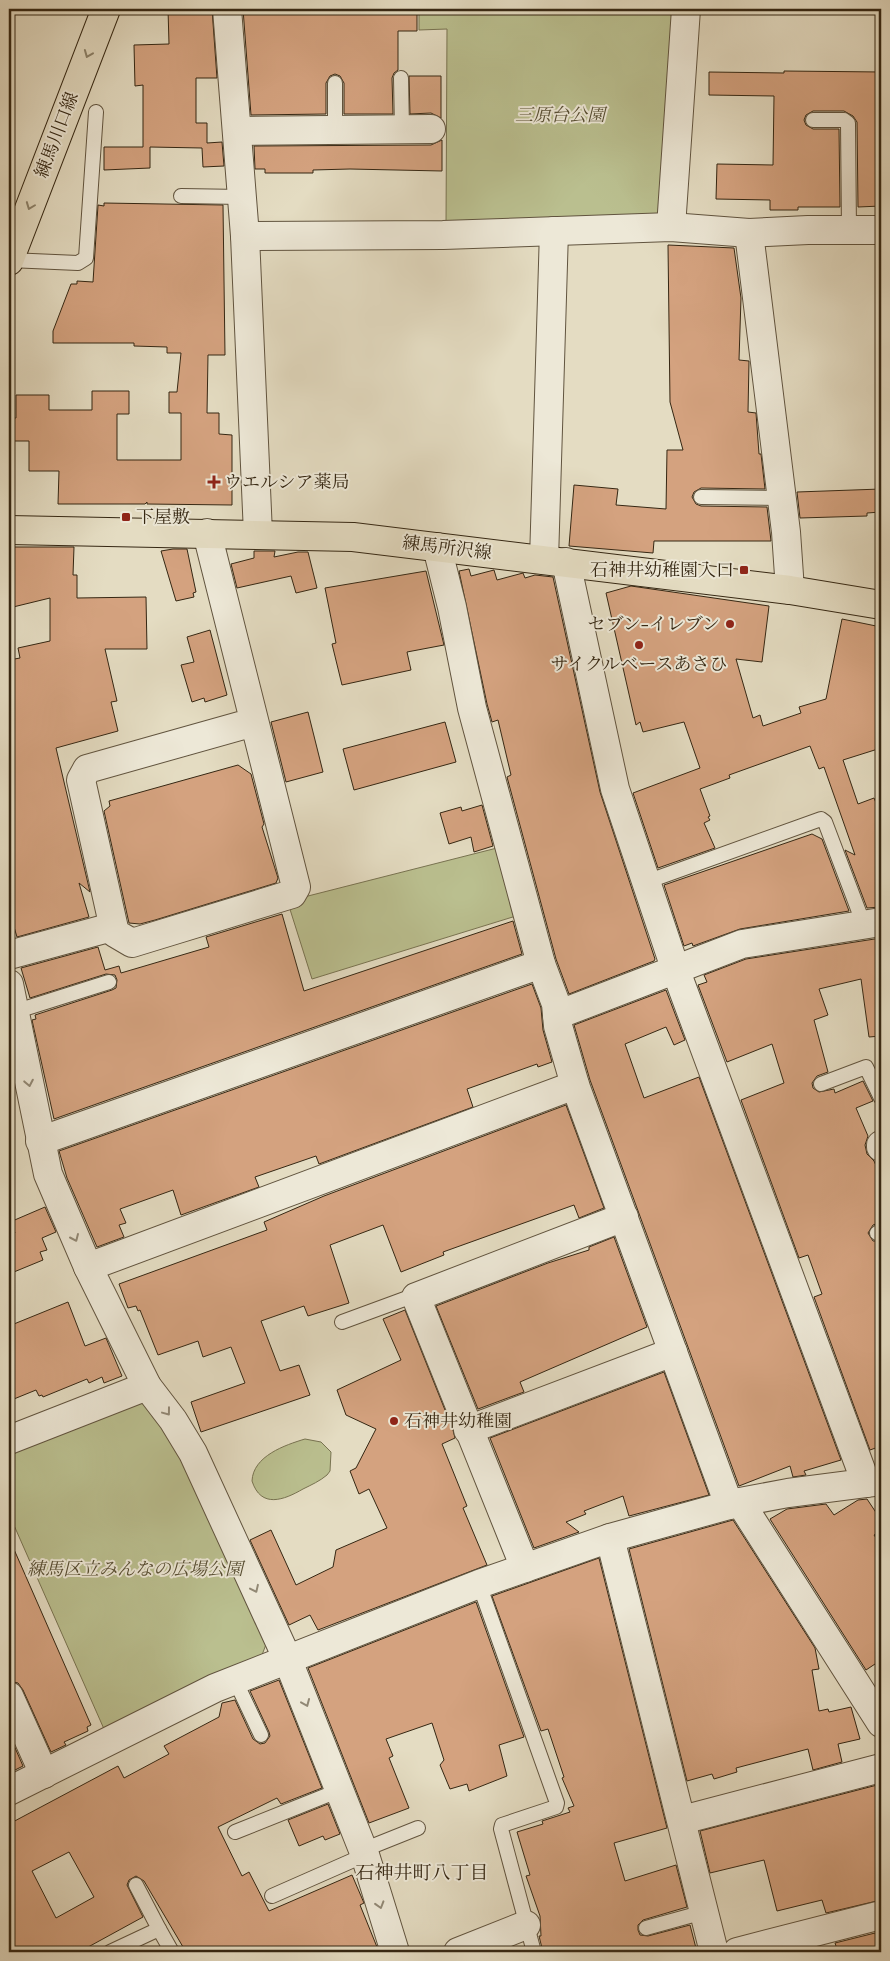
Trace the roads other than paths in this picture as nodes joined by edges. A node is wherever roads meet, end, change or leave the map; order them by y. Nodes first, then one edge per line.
1 (106, 9) edge
2 (227, 9) edge
3 (686, 9) edge
4 (401, 78) dead end
5 (335, 83) dead end
6 (96, 112) dead end
7 (814, 120) dead end
8 (335, 129) junction
9 (402, 129) junction
10 (430, 129) dead end
11 (238, 130) junction
12 (181, 196) dead end
13 (242, 197) junction
14 (672, 227) junction
15 (849, 230) junction
16 (881, 230) edge
17 (554, 231) junction
18 (749, 233) junction
19 (245, 236) junction
20 (9, 261) edge
21 (701, 497) dead end
22 (782, 498) junction
23 (9, 530) edge
24 (207, 533) junction
25 (258, 534) junction
26 (437, 546) junction
27 (555, 561) junction
28 (790, 590) junction
29 (881, 605) edge
30 (254, 722) junction
31 (646, 882) junction
32 (872, 923) edge
33 (112, 927) junction
34 (9, 955) edge
35 (541, 964) junction
36 (676, 971) junction
37 (109, 982) dead end
38 (9, 984) edge
39 (14, 1012) junction
40 (557, 1015) junction
41 (16, 1055) edge
42 (821, 1084) dead end
43 (575, 1085) junction
44 (881, 1098) edge
45 (40, 1141) junction
46 (624, 1218) junction
47 (88, 1267) junction
48 (416, 1297) junction
49 (342, 1322) dead end
50 (673, 1352) junction
51 (147, 1386) junction
52 (468, 1430) junction
53 (9, 1440) edge
54 (874, 1482) edge
55 (734, 1504) junction
56 (610, 1538) junction
57 (525, 1568) junction
58 (479, 1584) junction
59 (287, 1658) junction
60 (236, 1680) junction
61 (9, 1696) edge
62 (881, 1723) edge
63 (261, 1735) dead end
64 (881, 1768) edge
65 (44, 1774) junction
66 (340, 1790) junction
67 (9, 1791) edge
68 (682, 1820) junction
69 (418, 1828) dead end
70 (235, 1832) dead end
71 (364, 1852) junction
72 (136, 1886) dead end
73 (272, 1896) dead end
74 (704, 1912) junction
75 (881, 1915) edge
76 (526, 1925) junction
77 (646, 1928) dead end
78 (159, 1930) junction
79 (110, 1952) edge
80 (172, 1952) edge
81 (395, 1952) edge
82 (458, 1952) edge
83 (534, 1952) edge
84 (714, 1952) edge
85 (736, 1952) edge

1 -> 20 main road, 練馬川口線
2 - 11 street
3 - 14 street
4 - 9 lane
5 - 8 lane
6 - 20 lane
7 - 15 lane
8 - 9 street
8 - 11 street
9 - 10 street
11 - 13 street
12 - 13 lane
13 - 19 street
14 - 17 street
14 - 18 street
15 - 16 street
15 - 18 street
17 - 19 street
17 - 27 street
18 - 22 street
19 - 25 street
21 - 22 lane
22 - 28 street
23 - 24 main road, 練馬所沢線
24 - 25 main road, 練馬所沢線
24 - 30 street
25 - 26 main road, 練馬所沢線
26 - 27 main road, 練馬所沢線
26 - 35 street
27 - 28 main road, 練馬所沢線
27 - 31 street
28 - 29 main road, 練馬所沢線
30 - 33 street
30 - 33 street
31 - 32 lane
31 - 36 street
32 - 36 street
33 - 34 street
35 - 40 street
35 - 45 street
36 - 40 street
36 - 54 street
37 - 39 lane
38 - 39 street
39 - 41 street
40 - 43 street
41 -> 45 street
42 - 44 lane
43 - 46 street
43 - 47 street
45 -> 47 street
46 - 48 street
46 - 50 street
47 - 51 street
48 - 49 lane
48 - 52 street
50 - 52 street
50 - 55 street
51 - 53 street
51 -> 59 street
52 - 57 street
54 - 55 street
55 - 56 street
55 - 62 street
56 - 57 street
56 - 68 street
57 - 58 street
58 - 59 street
58 - 76 lane
59 - 60 street
59 -> 66 street
60 - 63 lane
60 - 65 street
61 - 65 street
64 - 68 street
65 - 67 street
66 - 70 lane
66 - 71 street
68 - 74 street
69 - 71 lane
71 - 73 lane
71 -> 81 street
72 - 78 lane
74 - 77 lane
74 - 84 street
75 - 85 street
76 - 82 street
76 - 83 lane
78 - 79 lane
78 - 80 lane

